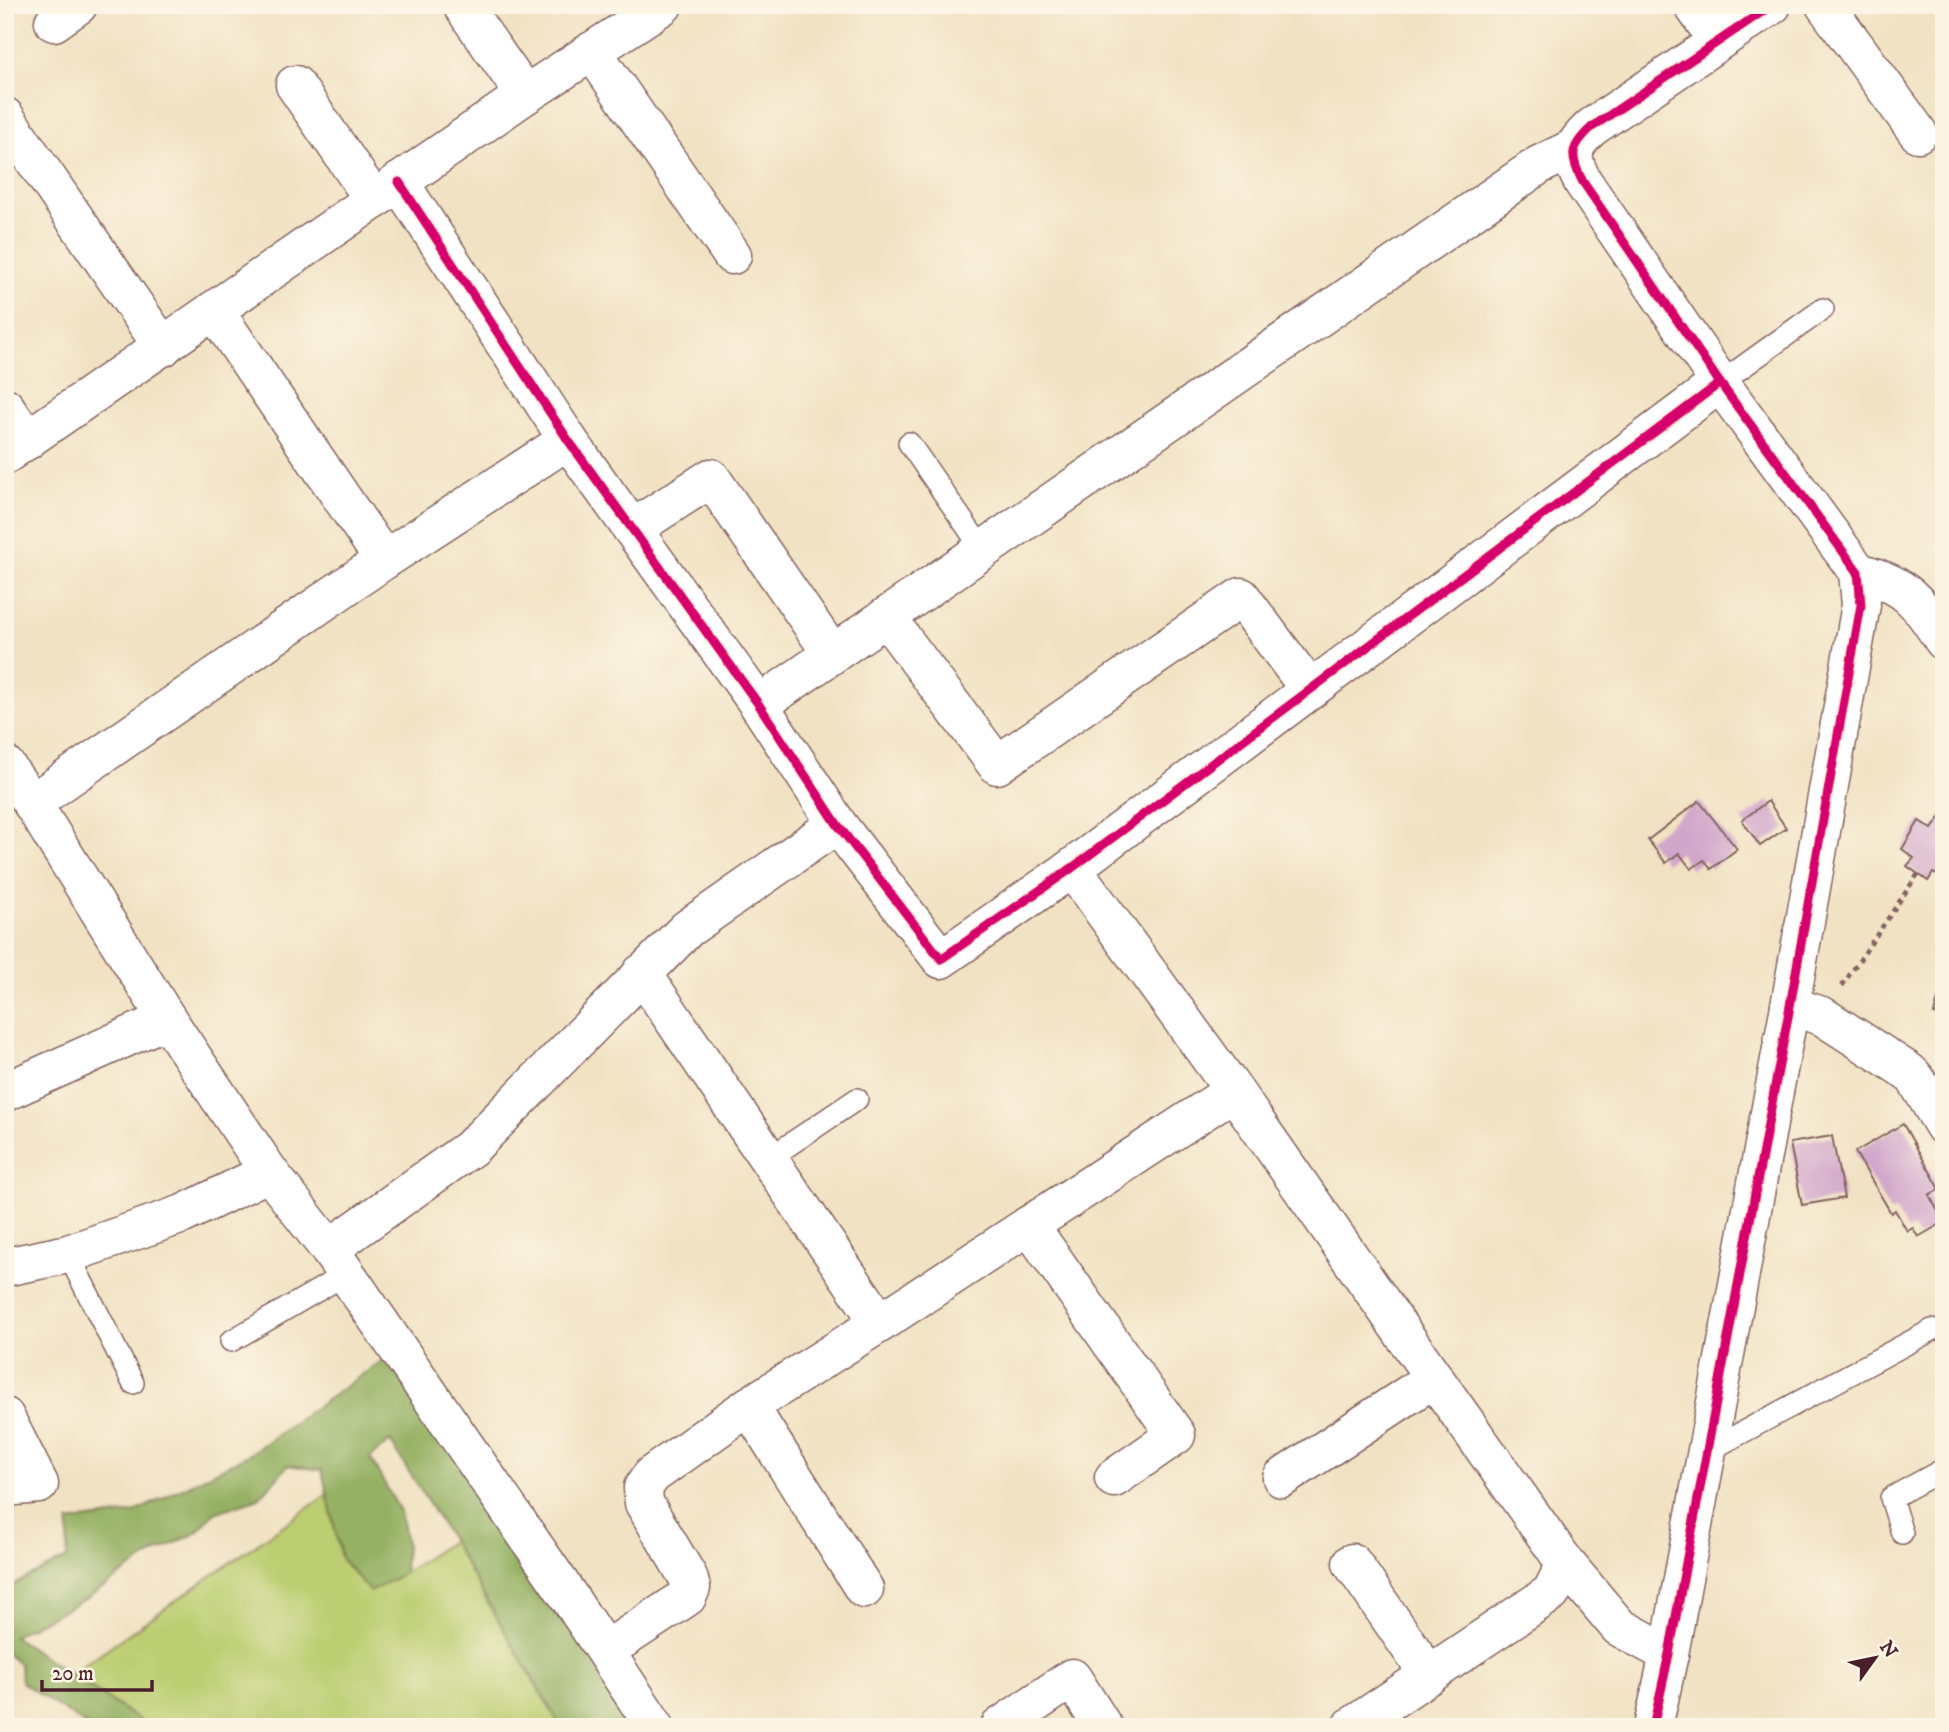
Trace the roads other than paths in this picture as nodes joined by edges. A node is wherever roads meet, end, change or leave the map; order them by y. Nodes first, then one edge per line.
1 (461, 5) edge
2 (663, 5) edge
3 (1693, 5) edge
4 (1772, 5) edge
5 (1825, 5) edge
6 (1718, 41) junction
7 (592, 51) junction
8 (295, 85) dead end
9 (525, 95) junction
10 (5, 117) edge
11 (1918, 133) dead end
12 (1574, 148) junction
13 (386, 191) junction
14 (732, 255) dead end
15 (1823, 309) dead end
16 (214, 310) junction
17 (163, 347) junction
18 (1720, 383) junction
19 (5, 407) edge
20 (568, 440) junction
21 (909, 443) dead end
22 (17, 448) edge
23 (632, 529) junction
24 (983, 550) junction
25 (384, 560) junction
26 (1858, 572) junction
27 (886, 617) junction
28 (1944, 641) edge
29 (832, 654) junction
30 (1310, 690) junction
31 (759, 705) junction
32 (5, 765) edge
33 (32, 803) junction
34 (837, 824) junction
35 (1072, 868) junction
36 (642, 974) junction
37 (1806, 1011) junction
38 (167, 1019) junction
39 (1234, 1091) junction
40 (5, 1092) edge
41 (857, 1100) dead end
42 (1944, 1126) edge
43 (768, 1158) junction
44 (270, 1172) junction
45 (1029, 1225) junction
46 (68, 1254) junction
47 (338, 1261) junction
48 (5, 1267) edge
49 (880, 1323) junction
50 (1932, 1330) dead end
51 (231, 1340) dead end
52 (1434, 1378) junction
53 (133, 1383) dead end
54 (749, 1406) junction
55 (5, 1417) edge
56 (1706, 1452) junction
57 (1944, 1469) edge
58 (1114, 1478) dead end
59 (1282, 1478) dead end
60 (5, 1487) edge
61 (1902, 1533) dead end
62 (1352, 1563) dead end
63 (1566, 1564) junction
64 (864, 1589) dead end
65 (605, 1651) junction
66 (1669, 1654) junction
67 (1429, 1675) junction
68 (655, 1727) edge
69 (1000, 1727) edge
70 (1103, 1727) edge
71 (1351, 1727) edge
72 (1653, 1727) edge

1 - 9 street
2 - 7 street
3 - 6 street
4 - 6 street
5 - 11 street
6 - 12 street
7 - 9 street
7 - 14 street
8 - 13 street
9 - 13 street
10 - 17 street
12 - 18 street
12 - 24 street
13 - 16 street
13 - 20 street
15 - 18 lane
16 - 17 street
16 - 25 street
17 - 22 street
18 - 26 street
18 - 30 street
19 - 22 street
20 - 23 street
20 - 25 street
21 - 24 lane
23 - 29 street
23 - 31 street
24 - 27 street
25 - 33 street
26 - 28 street
26 - 37 street
27 - 29 street
27 - 30 street
29 - 31 street
30 - 35 street
31 - 34 street
32 - 33 street
33 - 38 street
34 - 35 street
34 - 36 street
35 - 39 street
36 - 43 street
36 - 47 street
37 - 42 street
37 - 56 street
38 - 40 street
38 - 44 street
39 - 45 street
39 - 52 street
41 - 43 lane
43 - 49 street
44 - 46 street
44 - 47 street
45 - 49 street
45 - 58 street
46 - 48 street
46 - 53 lane
47 - 51 lane
47 - 65 street
49 - 54 street
50 - 56 lane
52 - 59 street
52 - 63 street
54 - 64 street
54 - 65 street
55 - 60 street
56 - 66 street
57 - 61 lane
62 - 67 street
63 - 66 street
63 - 67 street
65 - 68 street
66 - 72 street
67 - 71 street
69 - 70 street

